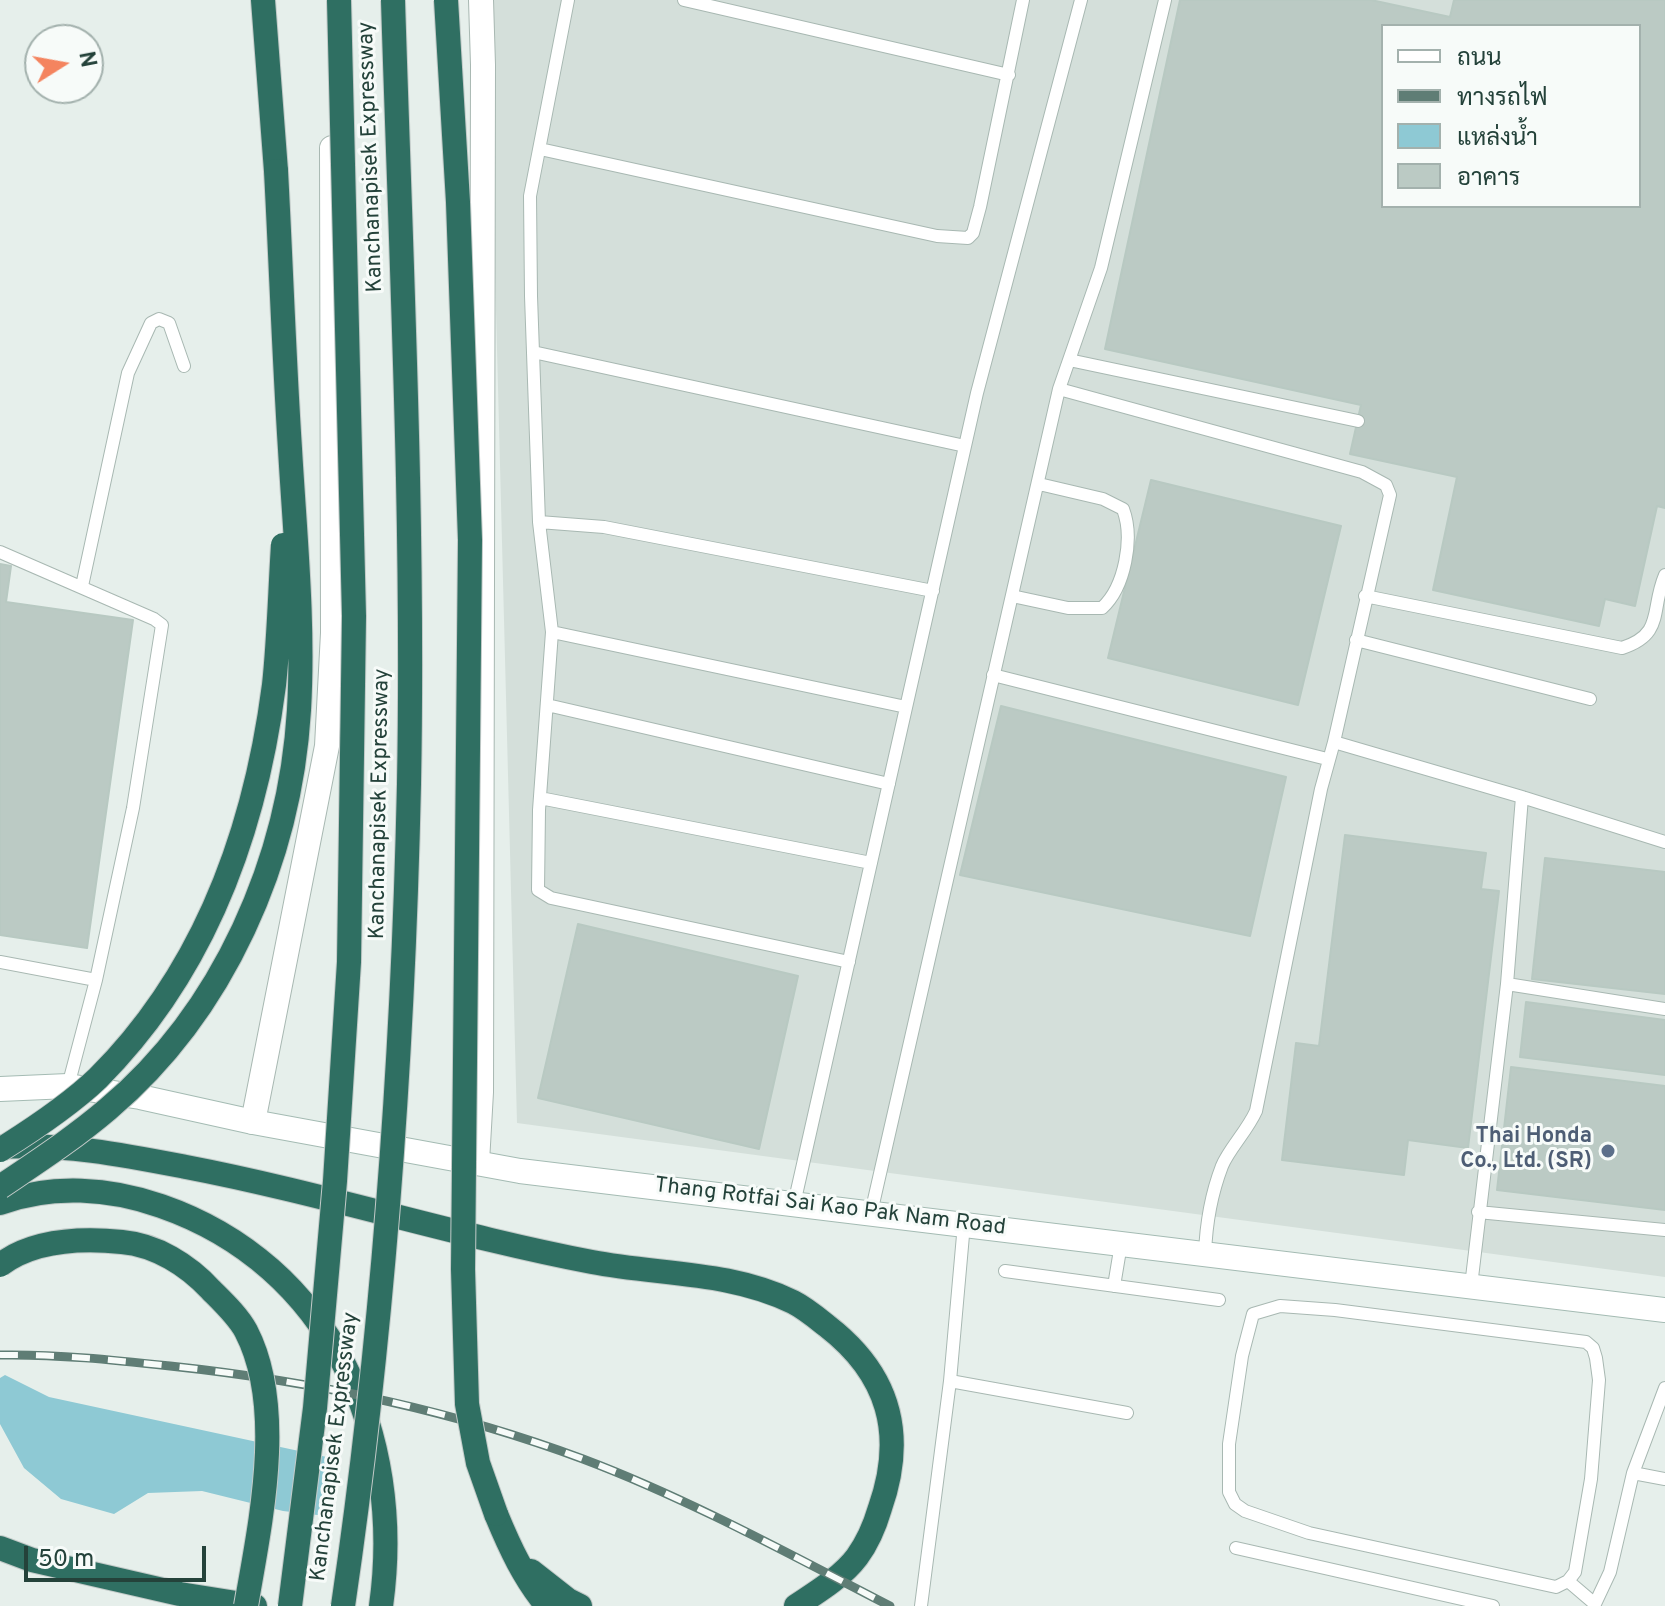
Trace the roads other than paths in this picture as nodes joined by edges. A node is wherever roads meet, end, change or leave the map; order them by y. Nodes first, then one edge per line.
1 (263, 0) edge
2 (336, 0) edge
3 (393, 0) edge
4 (446, 0) edge
5 (481, 0) edge
6 (568, 0) edge
7 (684, 0) edge
8 (1023, 0) edge
9 (1081, 0) edge
10 (1165, 0) edge
11 (1009, 75) junction
12 (540, 149) junction
13 (533, 352) junction
14 (1069, 360) junction
15 (184, 366) dead end
16 (1059, 389) junction
17 (1358, 421) dead end
18 (965, 446) junction
19 (290, 449) junction
20 (1039, 484) junction
21 (539, 522) junction
22 (0, 552) edge
23 (1665, 575) edge
24 (82, 586) junction
25 (933, 591) junction
26 (1012, 596) junction
27 (1365, 596) junction
28 (552, 632) junction
29 (1356, 640) junction
30 (993, 675) junction
31 (1590, 699) dead end
32 (547, 705) junction
33 (906, 707) junction
34 (1334, 742) junction
35 (1327, 759) junction
36 (889, 784) junction
37 (1522, 797) junction
38 (540, 798) junction
39 (1665, 842) edge
40 (871, 863) junction
41 (0, 962) edge
42 (849, 962) junction
43 (96, 980) junction
44 (1507, 984) junction
45 (1665, 1009) edge
46 (68, 1086) junction
47 (0, 1089) edge
48 (253, 1122) junction
49 (0, 1149) edge
50 (477, 1162) junction
51 (0, 1187) edge
52 (0, 1203) edge
53 (794, 1204) junction
54 (1478, 1212) junction
55 (871, 1213) junction
56 (964, 1224) junction
57 (1665, 1230) edge
58 (1121, 1244) junction
59 (1205, 1254) junction
60 (0, 1265) edge
61 (1005, 1271) dead end
62 (1114, 1286) junction
63 (1471, 1286) junction
64 (1219, 1300) dead end
65 (1665, 1310) edge
66 (950, 1381) junction
67 (1665, 1388) edge
68 (1127, 1413) dead end
69 (1633, 1473) junction
70 (1665, 1479) edge
71 (0, 1548) edge
72 (1236, 1548) dead end
73 (514, 1557) junction
74 (1568, 1581) junction
75 (1595, 1605) edge
76 (246, 1606) edge
77 (255, 1606) edge
78 (290, 1606) edge
79 (343, 1606) edge
80 (381, 1606) edge
81 (547, 1606) edge
82 (580, 1606) edge
83 (796, 1606) edge
84 (921, 1606) edge
85 (1493, 1606) edge

1 - 19 highway, bridge
2 - 48 street
2 - 78 highway, Kanchanapisek Expressway, bridge
3 - 79 highway, Kanchanapisek Expressway, bridge
4 - 73 highway, bridge
5 - 50 street
6 - 12 lane
7 - 11 lane
8 - 11 lane
9 - 18 lane
10 - 14 lane
11 - 12 lane
12 - 13 lane
13 - 18 lane
13 - 21 lane
14 - 16 lane
14 - 17 lane
15 - 24 lane
16 - 20 lane
16 - 27 lane
18 - 25 lane
19 - 49 highway, bridge
19 - 51 highway, bridge
20 - 26 lane
20 - 26 lane
21 - 25 lane
21 - 28 lane
22 - 24 lane
23 - 27 lane
24 - 43 lane
25 - 33 lane
26 - 30 lane
27 - 29 lane
28 - 32 lane
28 - 33 lane
29 - 31 lane
29 - 34 lane
30 - 35 lane
30 - 55 lane
32 - 36 lane
32 - 38 lane
33 - 36 lane
34 - 35 lane
34 - 37 lane
35 - 59 lane
36 - 40 lane
37 - 39 lane
37 - 44 lane
38 - 40 lane
38 - 42 lane
40 - 42 lane
41 - 43 lane
42 - 53 lane
43 - 46 lane
44 - 45 lane
44 - 54 lane
46 - 47 street, Thang Rotfai Sai Kao Pak Nam Road
46 - 48 street, Thang Rotfai Sai Kao Pak Nam Road
48 - 50 street, Thang Rotfai Sai Kao Pak Nam Road
49 - 83 highway
50 - 53 street, Thang Rotfai Sai Kao Pak Nam Road
52 - 80 highway, bridge
53 - 55 street, Thang Rotfai Sai Kao Pak Nam Road
54 - 57 lane
54 - 63 lane
55 - 56 street, Thang Rotfai Sai Kao Pak Nam Road
56 - 58 street, Thang Rotfai Sai Kao Pak Nam Road
56 - 66 lane
58 - 59 street, Thang Rotfai Sai Kao Pak Nam Road
58 - 62 lane
59 - 63 street, Thang Rotfai Sai Kao Pak Nam Road
60 - 76 highway, bridge
61 - 62 lane
62 - 64 lane
63 - 65 street, Thang Rotfai Sai Kao Pak Nam Road
66 - 68 lane
66 - 84 lane
67 - 69 lane
69 - 70 lane
69 - 75 lane
71 - 77 highway
72 - 85 lane
73 - 81 highway
73 - 82 highway
74 - 74 lane
74 - 75 lane

